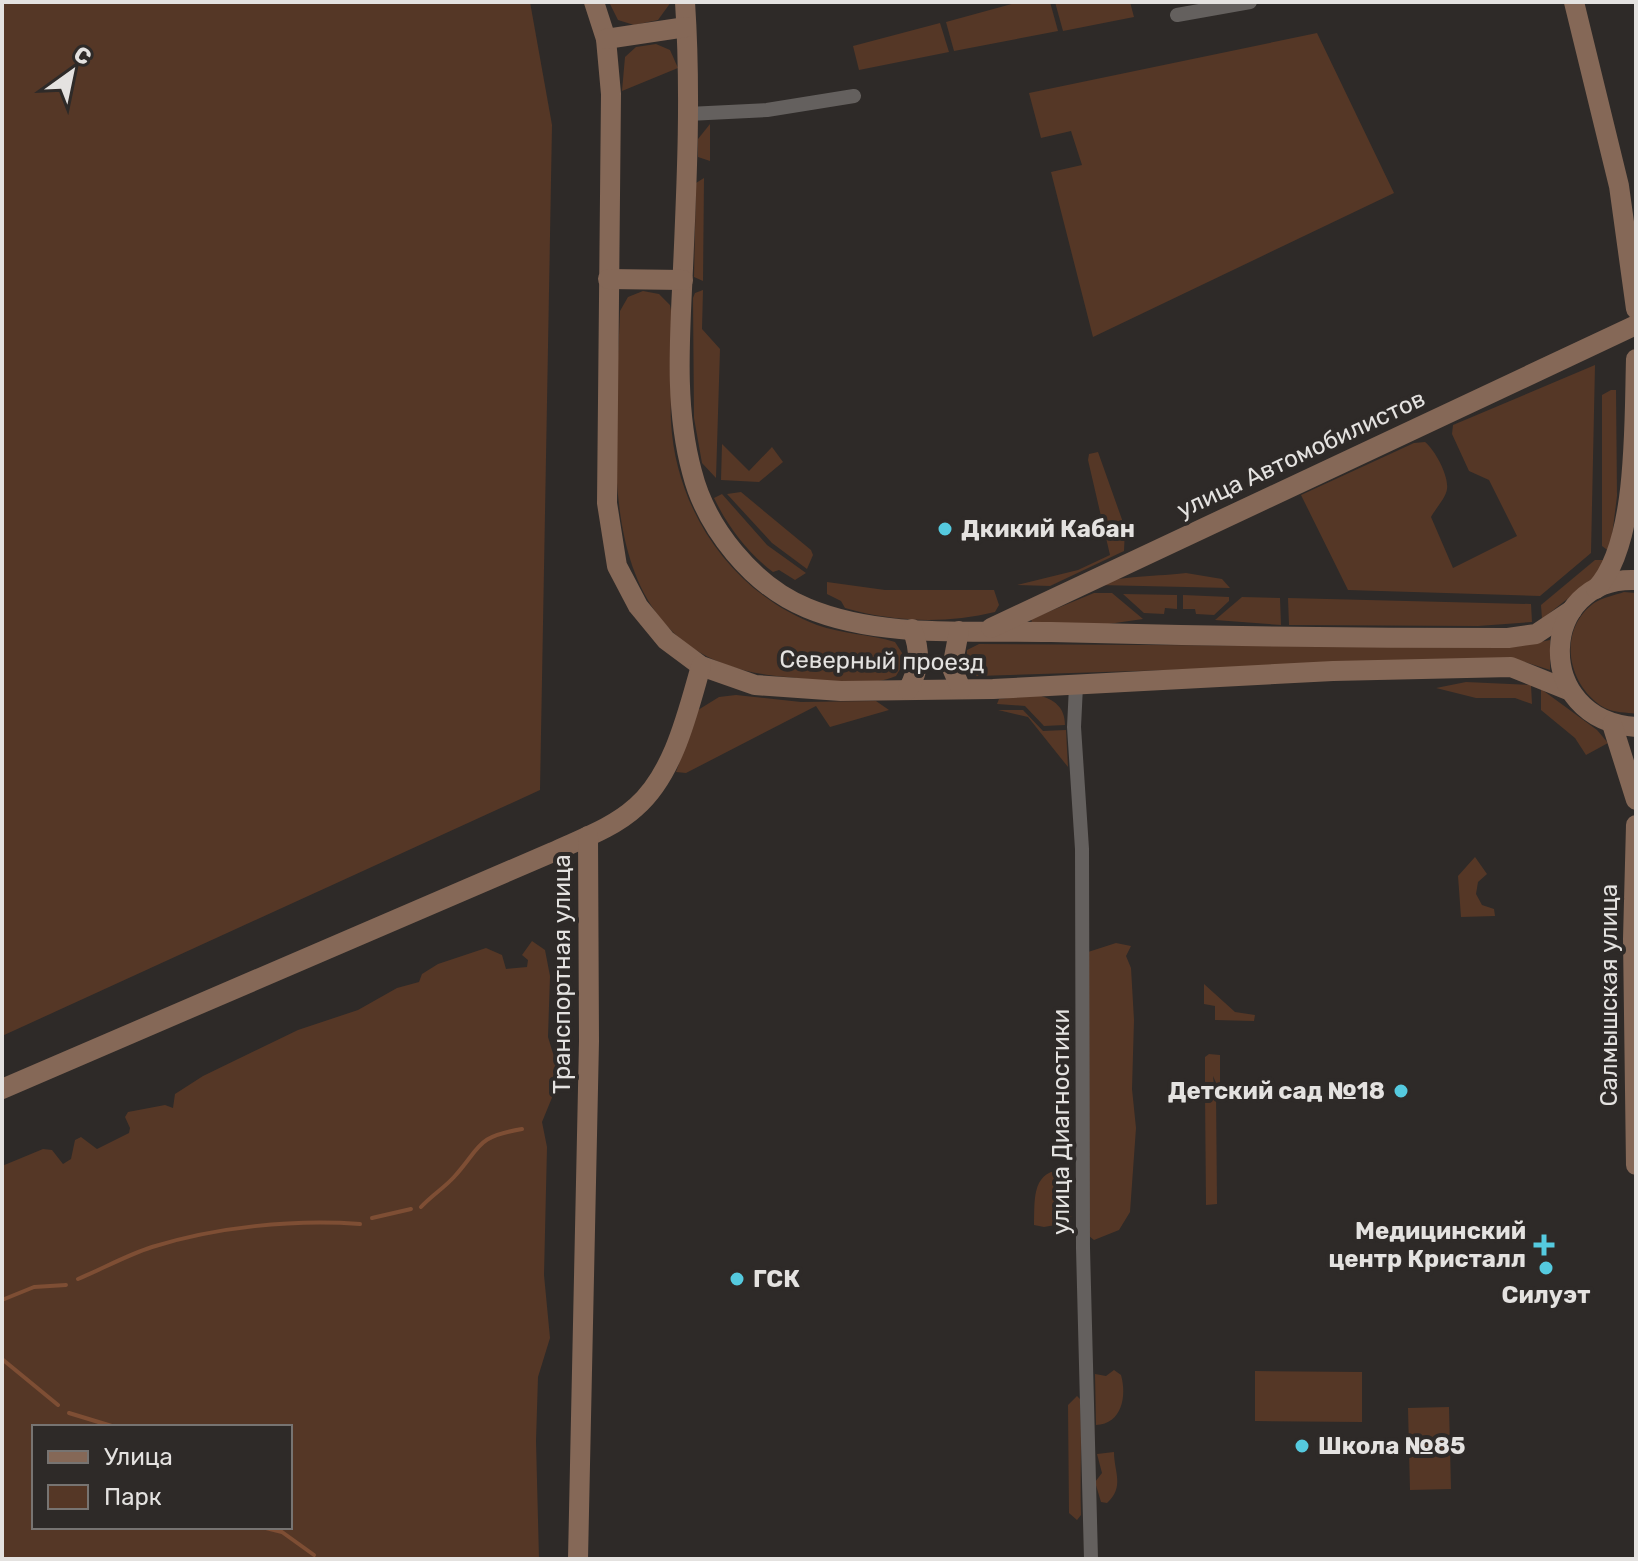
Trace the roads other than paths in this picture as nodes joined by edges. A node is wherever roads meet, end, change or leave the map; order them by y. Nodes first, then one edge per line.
1 (594, 2) edge
2 (685, 2) edge
3 (1250, 2) edge
4 (1574, 2) edge
5 (1177, 15) dead end
6 (686, 27) junction
7 (606, 39) junction
8 (854, 96) dead end
9 (688, 114) junction
10 (608, 279) junction
11 (683, 280) junction
12 (1636, 309) edge
13 (1636, 325) edge
14 (1636, 359) edge
15 (1634, 515) edge
16 (1636, 580) edge
17 (1596, 589) junction
18 (1572, 610) junction
19 (912, 629) junction
20 (987, 630) junction
21 (959, 631) junction
22 (701, 666) junction
23 (1076, 686) junction
24 (961, 689) junction
25 (908, 690) junction
26 (1568, 690) junction
27 (1612, 724) junction
28 (1636, 727) edge
29 (1636, 800) edge
30 (1636, 825) edge
31 (588, 836) junction
32 (2, 1089) edge
33 (1636, 1165) edge
34 (578, 1559) edge
35 (1091, 1559) edge

1 - 7 main road, Северный проезд
2 - 6 main road, Северный проезд
3 - 5 street
4 - 12 main road
6 - 7 main road
6 - 9 main road, Северный проезд
7 - 10 main road, Северный проезд
8 - 9 street
9 - 11 main road, Северный проезд
10 - 11 main road
10 - 22 main road, Северный проезд
11 - 19 main road, Северный проезд
13 - 20 main road, улица Автомобилистов
14 - 15 main road
15 - 17 main road
16 - 17 main road
17 - 18 main road, Северный проезд
18 - 20 main road, Северный проезд
18 - 26 main road
19 - 21 main road, Северный проезд
19 - 25 main road
20 - 21 main road, Северный проезд
21 - 24 main road
22 - 25 main road, Северный проезд
22 - 31 main road
23 - 24 main road, Северный проезд
23 - 26 main road, Северный проезд
23 - 35 street, улица Диагностики
24 - 25 main road, Северный проезд
26 - 27 main road
27 - 28 main road
27 - 29 main road
30 - 33 main road, Салмышская улица
31 - 32 main road, Транспортная улица
31 - 34 main road, Транспортная улица

